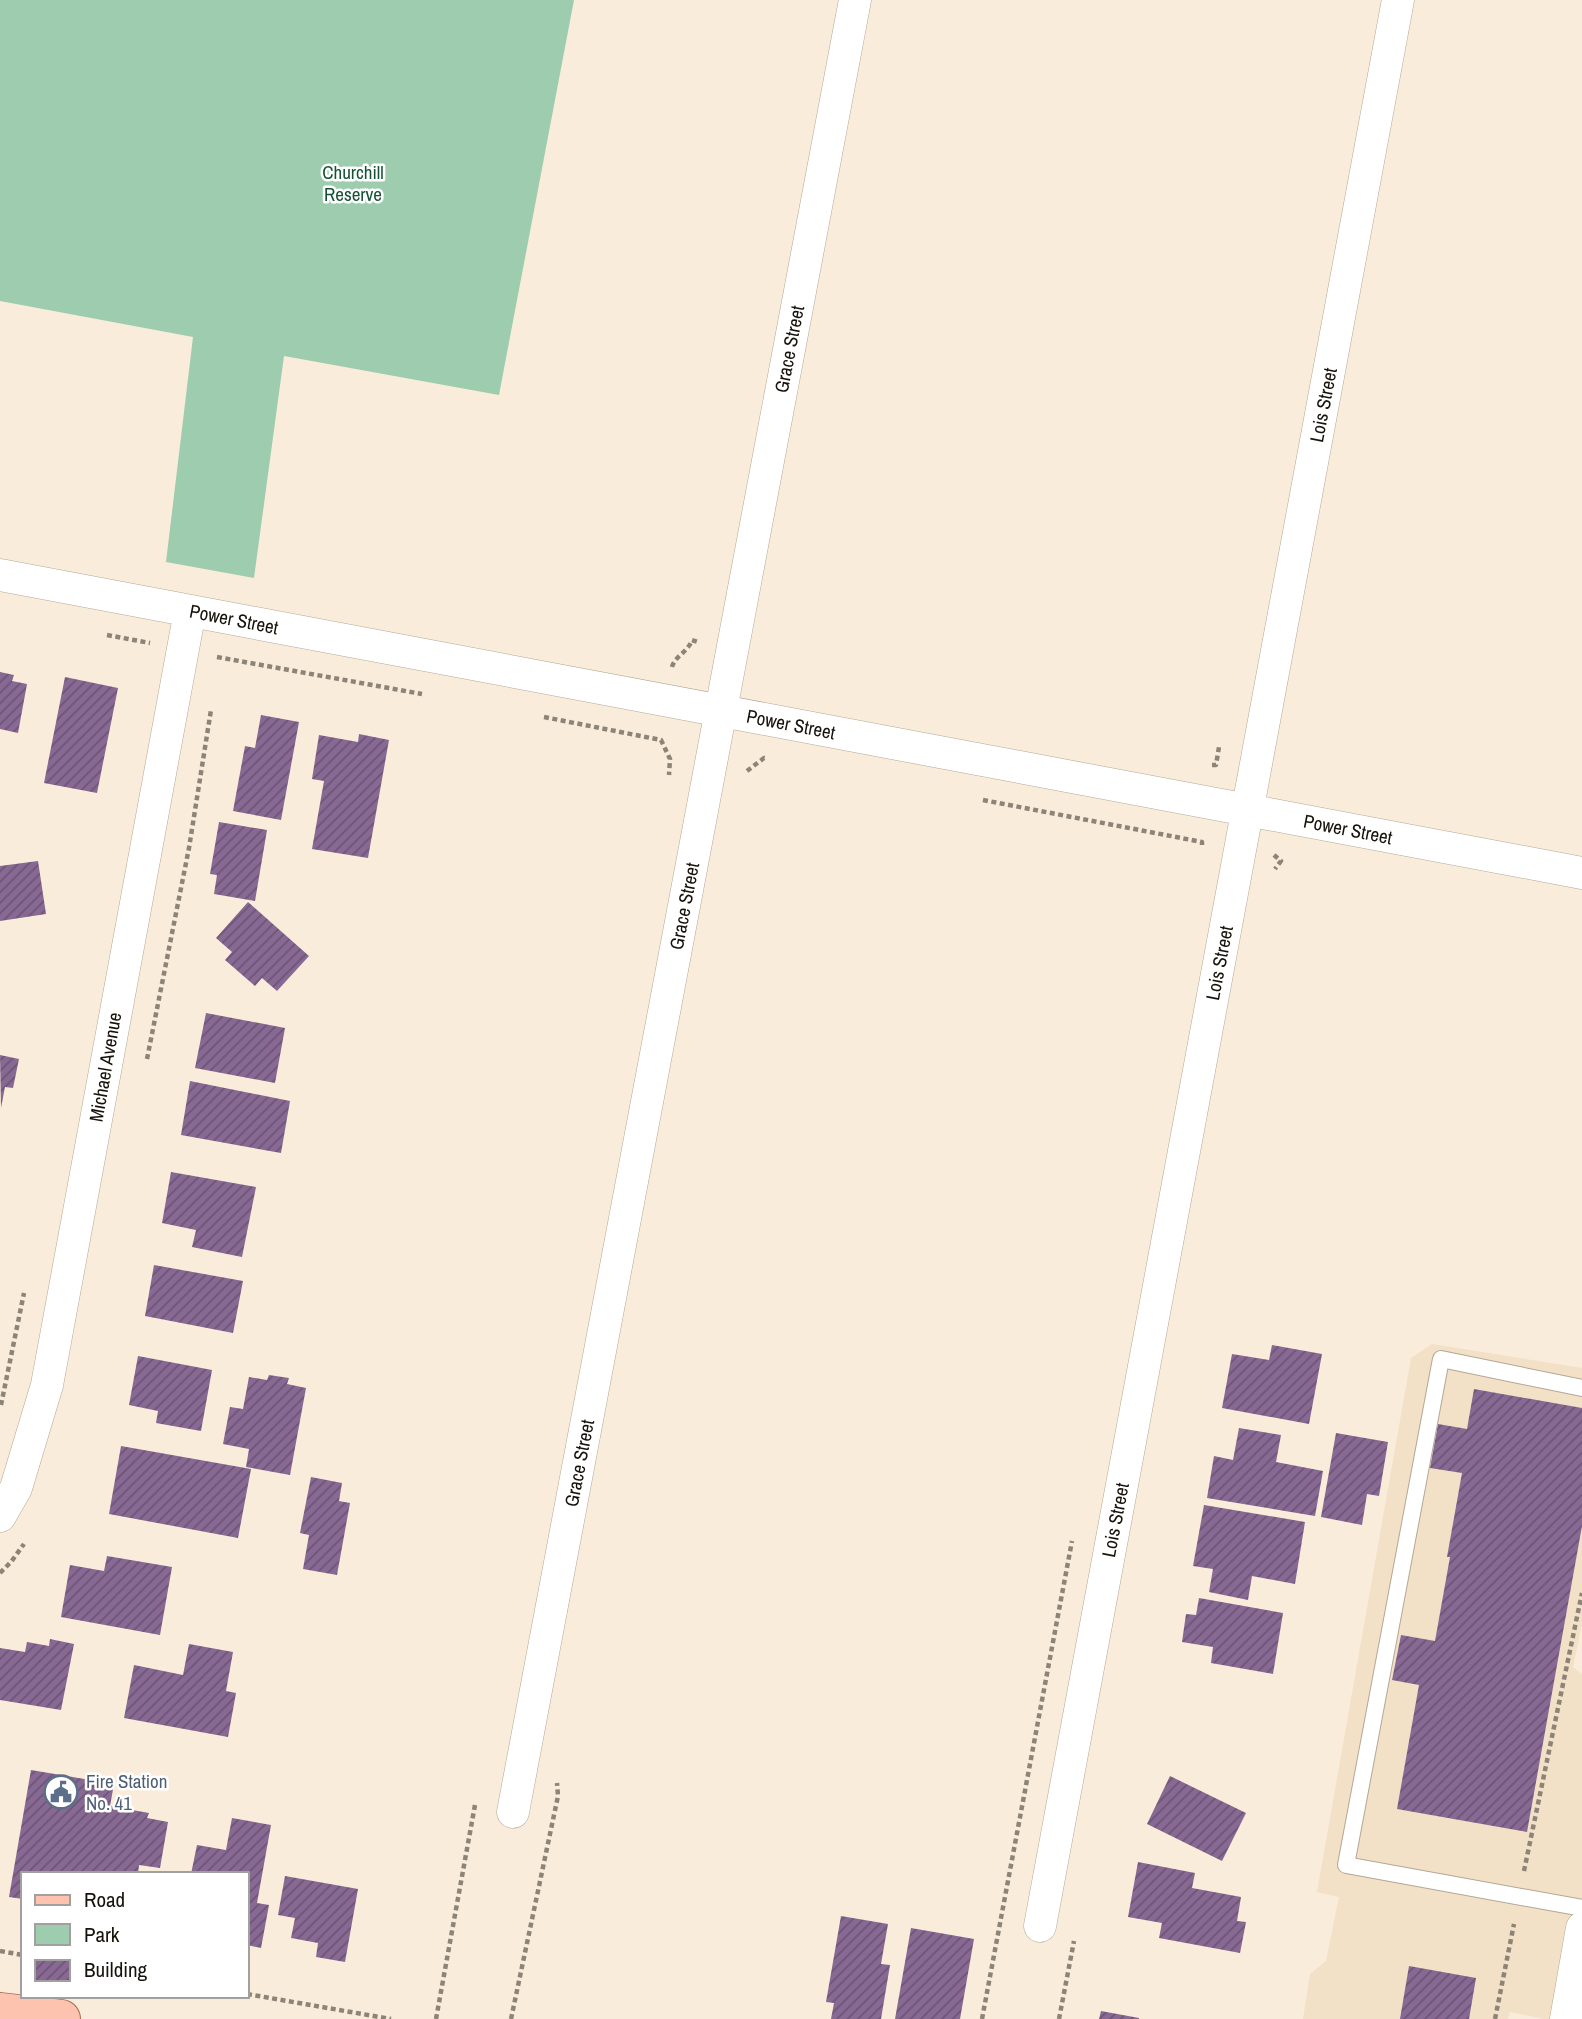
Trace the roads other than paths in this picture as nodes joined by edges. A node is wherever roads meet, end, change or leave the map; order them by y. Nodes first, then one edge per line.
1 (855, 0) edge
2 (1398, 0) edge
3 (0, 575) edge
4 (190, 611) junction
5 (720, 711) junction
6 (1247, 810) junction
7 (1582, 873) edge
8 (1582, 1388) edge
9 (0, 1517) edge
10 (513, 1812) dead end
11 (1582, 1908) edge
12 (1040, 1926) dead end
13 (1582, 1928) edge
14 (0, 2012) edge
15 (61, 2019) edge
16 (1566, 2019) edge

1 - 5 street, Grace Street
2 - 6 street, Lois Street
3 - 4 street, Power Street
4 - 5 street, Power Street
4 - 9 street, Michael Avenue
5 - 6 street, Power Street
5 - 10 street, Grace Street
6 - 7 street, Power Street
6 - 12 street, Lois Street
8 - 11 lane
13 - 16 street
14 - 15 main road

